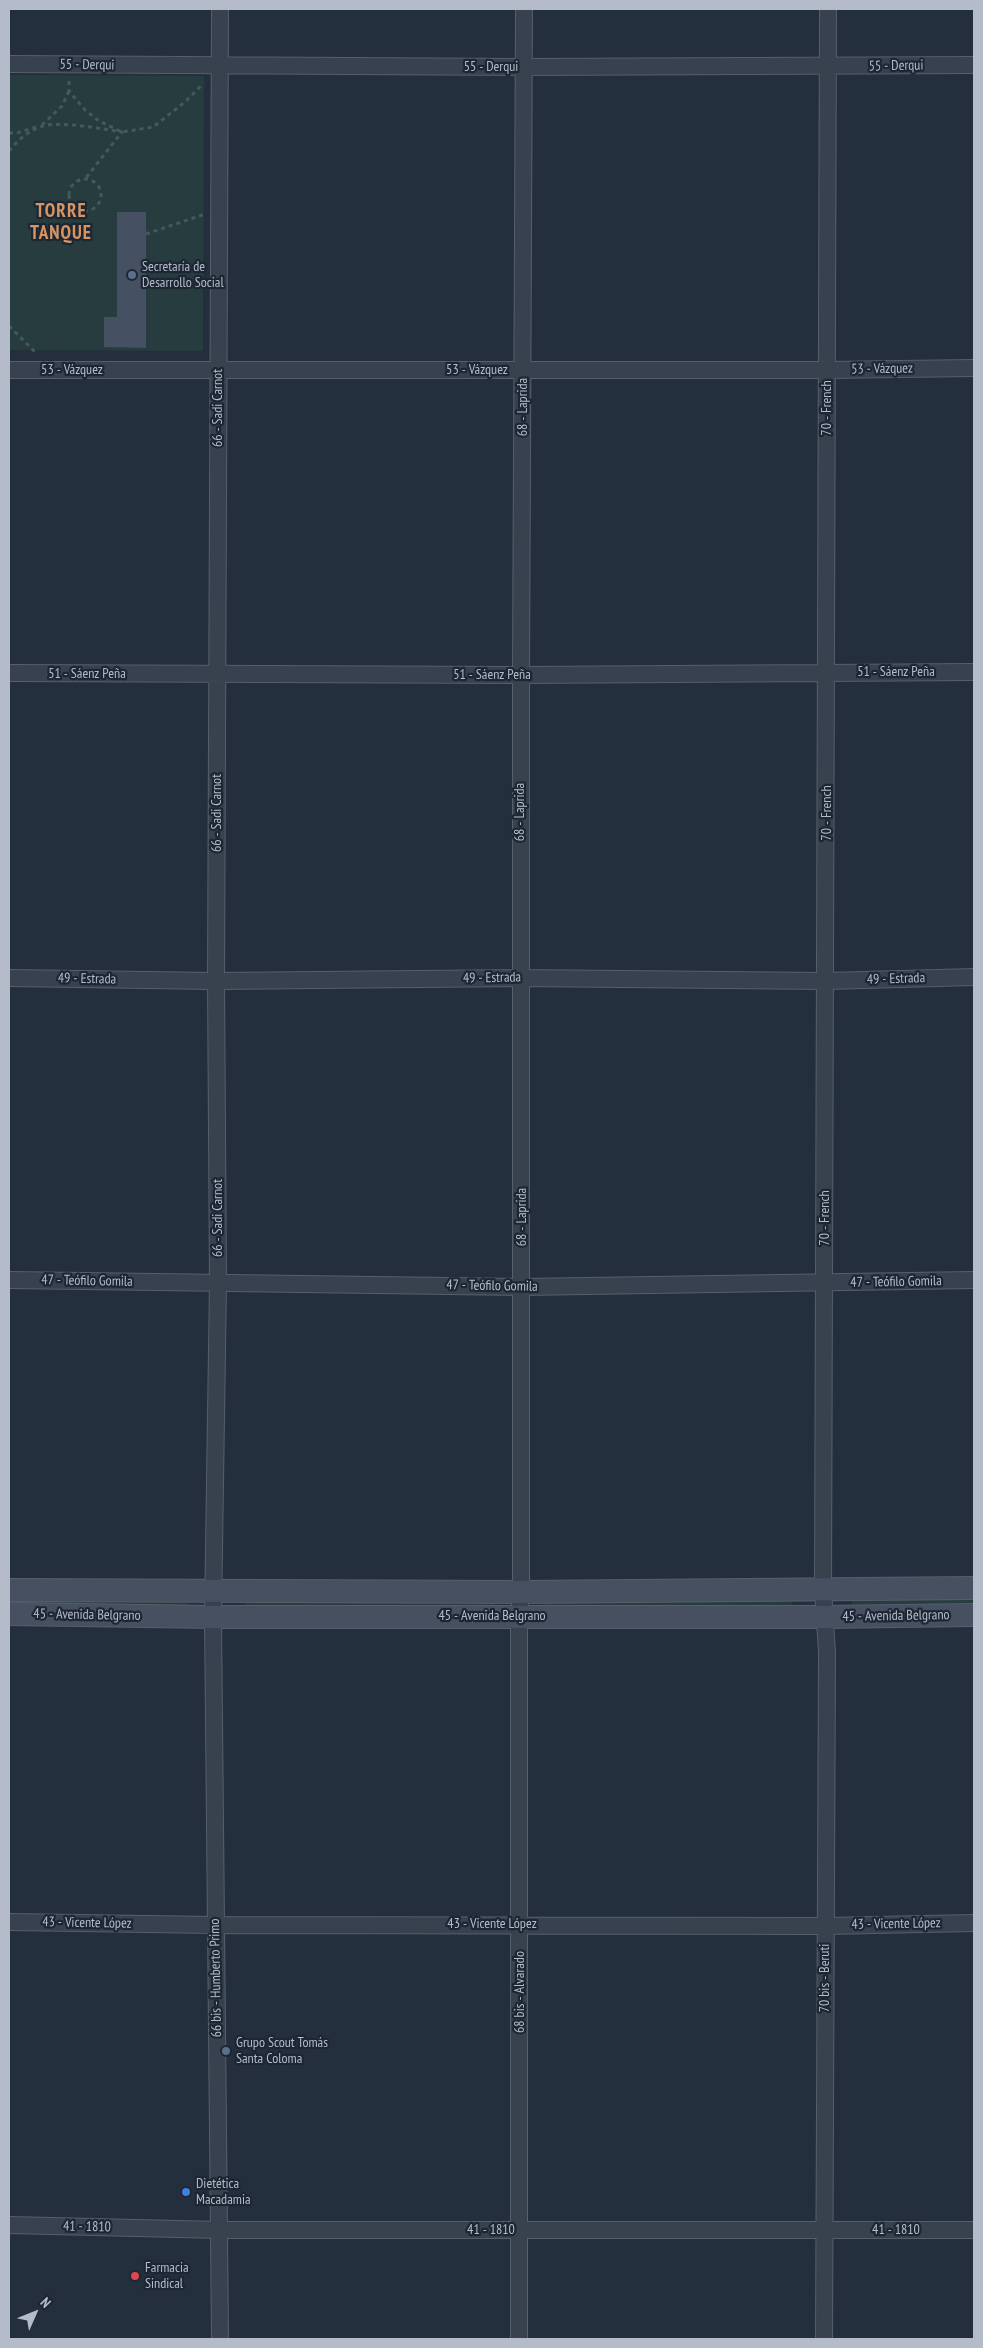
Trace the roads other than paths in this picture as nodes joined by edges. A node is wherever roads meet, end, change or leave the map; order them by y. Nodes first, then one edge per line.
1 (220, 9) edge
2 (524, 9) edge
3 (828, 9) edge
4 (9, 64) edge
5 (974, 65) edge
6 (218, 67) junction
7 (523, 67) junction
8 (827, 67) junction
9 (974, 368) edge
10 (523, 369) junction
11 (9, 370) edge
12 (218, 370) junction
13 (827, 370) junction
14 (827, 672) junction
15 (974, 672) edge
16 (9, 674) edge
17 (218, 674) junction
18 (521, 676) junction
19 (974, 977) edge
20 (9, 978) edge
21 (520, 978) junction
22 (216, 981) junction
23 (827, 981) junction
24 (9, 1280) edge
25 (974, 1280) edge
26 (218, 1282) junction
27 (825, 1283) junction
28 (522, 1287) junction
29 (974, 1588) edge
30 (214, 1589) junction
31 (9, 1590) edge
32 (823, 1590) junction
33 (521, 1592) junction
34 (9, 1614) edge
35 (519, 1615) junction
36 (974, 1615) edge
37 (213, 1617) junction
38 (825, 1617) junction
39 (9, 1922) edge
40 (974, 1923) edge
41 (520, 1924) junction
42 (215, 1925) junction
43 (825, 1926) junction
44 (9, 2225) edge
45 (221, 2230) junction
46 (519, 2230) junction
47 (974, 2230) edge
48 (824, 2231) junction
49 (220, 2339) edge
50 (520, 2339) edge
51 (824, 2339) edge

1 - 6 street, 66 - Sadi Carnot
2 - 7 street, 68 - Laprida
3 - 8 street, 70 - French
4 - 6 street, 55 - Derqui
5 - 8 street, 55 - Derqui
6 - 7 street, 55 - Derqui
6 - 12 street, 66 - Sadi Carnot
7 - 8 street, 55 - Derqui
7 - 10 street, 68 - Laprida
8 - 13 street, 70 - French
9 - 13 street, 53 - Vázquez
10 - 12 street, 53 - Vázquez
10 - 13 street, 53 - Vázquez
10 - 18 street, 68 - Laprida
11 - 12 street, 53 - Vázquez
12 - 17 street, 66 - Sadi Carnot
13 - 14 street, 70 - French
14 - 15 street, 51 - Sáenz Peña
14 - 18 street, 51 - Sáenz Peña
14 - 23 street, 70 - French
16 - 17 street, 51 - Sáenz Peña
17 - 18 street, 51 - Sáenz Peña
17 - 22 street, 66 - Sadi Carnot
18 - 21 street, 68 - Laprida
19 - 23 street, 49 - Estrada
20 - 22 street, 49 - Estrada
21 - 22 street, 49 - Estrada
21 - 23 street, 49 - Estrada
21 - 28 street, 68 - Laprida
22 - 26 street, 66 - Sadi Carnot
23 - 27 street, 70 - French
24 - 26 street, 47 - Teófilo Gomila
25 - 27 street, 47 - Teófilo Gomila
26 - 28 street, 47 - Teófilo Gomila
26 - 30 street, 66 - Sadi Carnot
27 - 28 street, 47 - Teófilo Gomila
27 - 32 street, 70 - French
28 - 33 street, 68 - Laprida
29 - 32 main road, 45 - Avenida Belgrano
30 - 31 main road, 45 - Avenida Belgrano
30 - 33 main road, 45 - Avenida Belgrano
30 - 37 street, 66 - Sadi Carnot
32 - 33 main road, 45 - Avenida Belgrano
32 - 38 street, 70 - French
33 - 35 street, 68 - Laprida
34 - 37 main road, 45 - Avenida Belgrano
35 - 37 main road, 45 - Avenida Belgrano
35 - 38 main road, 45 - Avenida Belgrano
35 - 41 street, 68 bis - Alvarado
36 - 38 main road, 45 - Avenida Belgrano
37 - 42 street, 66 bis - Humberto Primo
38 - 43 street, 70 bis - Beruti
39 - 42 street, 43 - Vicente López
40 - 43 street, 43 - Vicente López
41 - 42 street, 43 - Vicente López
41 - 43 street, 43 - Vicente López
41 - 46 street, 68 bis - Alvarado
42 - 45 street, 66 bis - Humberto Primo
43 - 48 street, 70 bis - Beruti
44 - 45 street, 41 - 1810
45 - 46 street, 41 - 1810
45 - 49 street, 66 bis - Humberto Primo
46 - 48 street, 41 - 1810
46 - 50 street, 68 bis - Alvarado
47 - 48 street, 41 - 1810
48 - 51 street, 70 bis - Beruti

